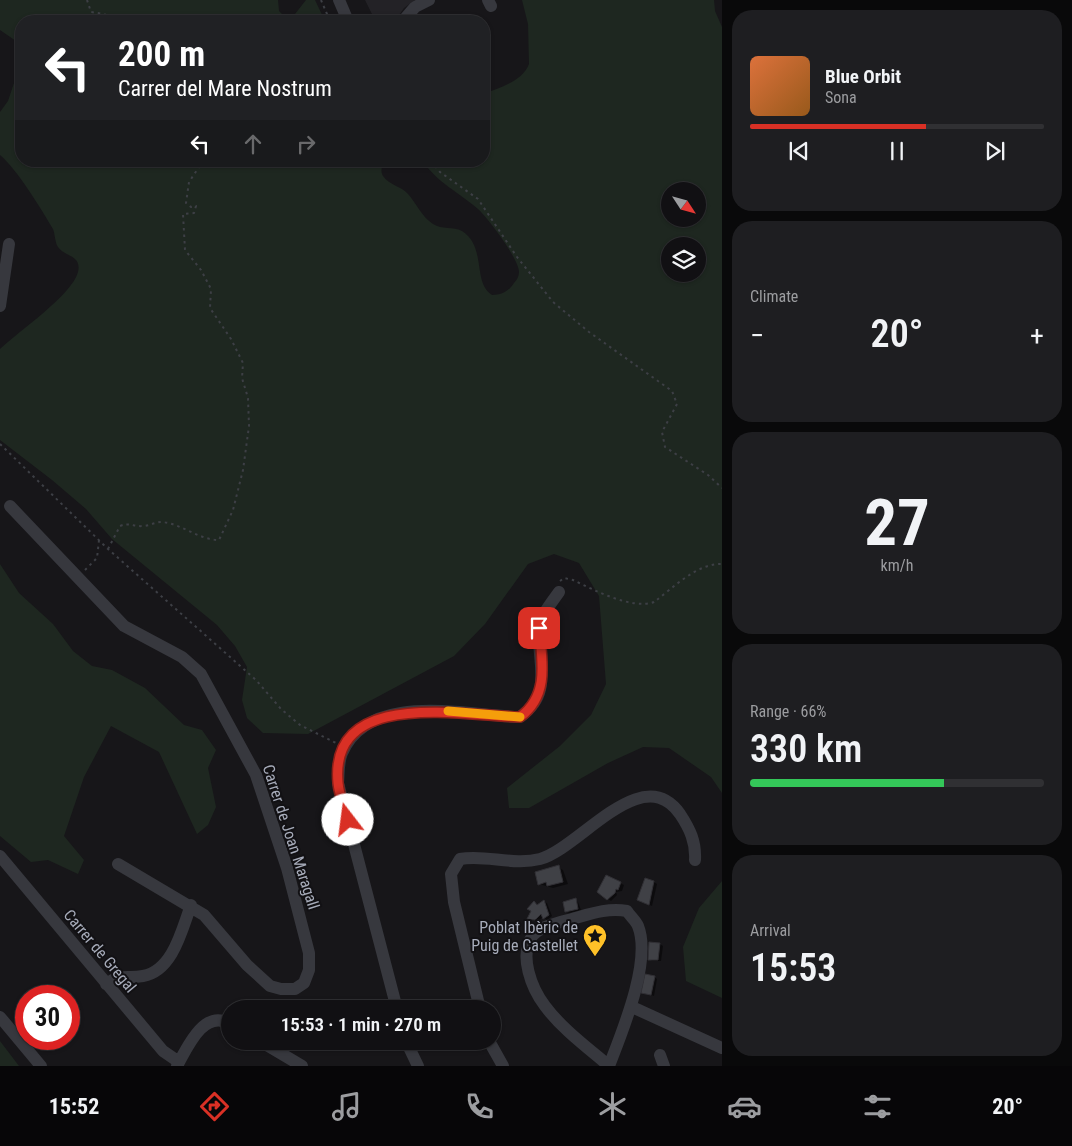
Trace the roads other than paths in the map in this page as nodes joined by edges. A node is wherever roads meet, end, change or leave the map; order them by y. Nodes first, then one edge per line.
1 (339, 0) edge
2 (429, 0) edge
3 (345, 15) edge
4 (408, 15) edge
5 (9, 244) dead end
6 (0, 306) edge
7 (10, 506) dead end
8 (559, 592) road end
9 (0, 856) edge
10 (695, 860) dead end
11 (118, 864) dead end
12 (191, 905) junction
13 (106, 984) junction
14 (395, 1000) edge
15 (478, 1000) edge
16 (632, 1007) junction
17 (0, 1017) edge
18 (221, 1020) edge
19 (722, 1048) edge
20 (275, 1050) edge
21 (410, 1050) edge
22 (494, 1050) edge
23 (178, 1064) edge
24 (41, 1066) edge
25 (302, 1066) edge
26 (418, 1066) edge
27 (503, 1066) edge
28 (609, 1066) edge

1 - 3 street
2 - 4 street
5 - 6 street
7 - 12 street, Carrer de Joan Maragall
8 - 14 street
9 - 13 street, Carrer de Gregal
10 - 15 street
11 - 12 street, Carrer de Joan Maragall
12 - 13 street
13 - 23 street, Carrer de Gregal
16 - 19 street
16 - 28 street
16 - 28 street
17 - 24 street
18 - 23 street
20 - 25 street
21 - 26 street
22 - 27 street

